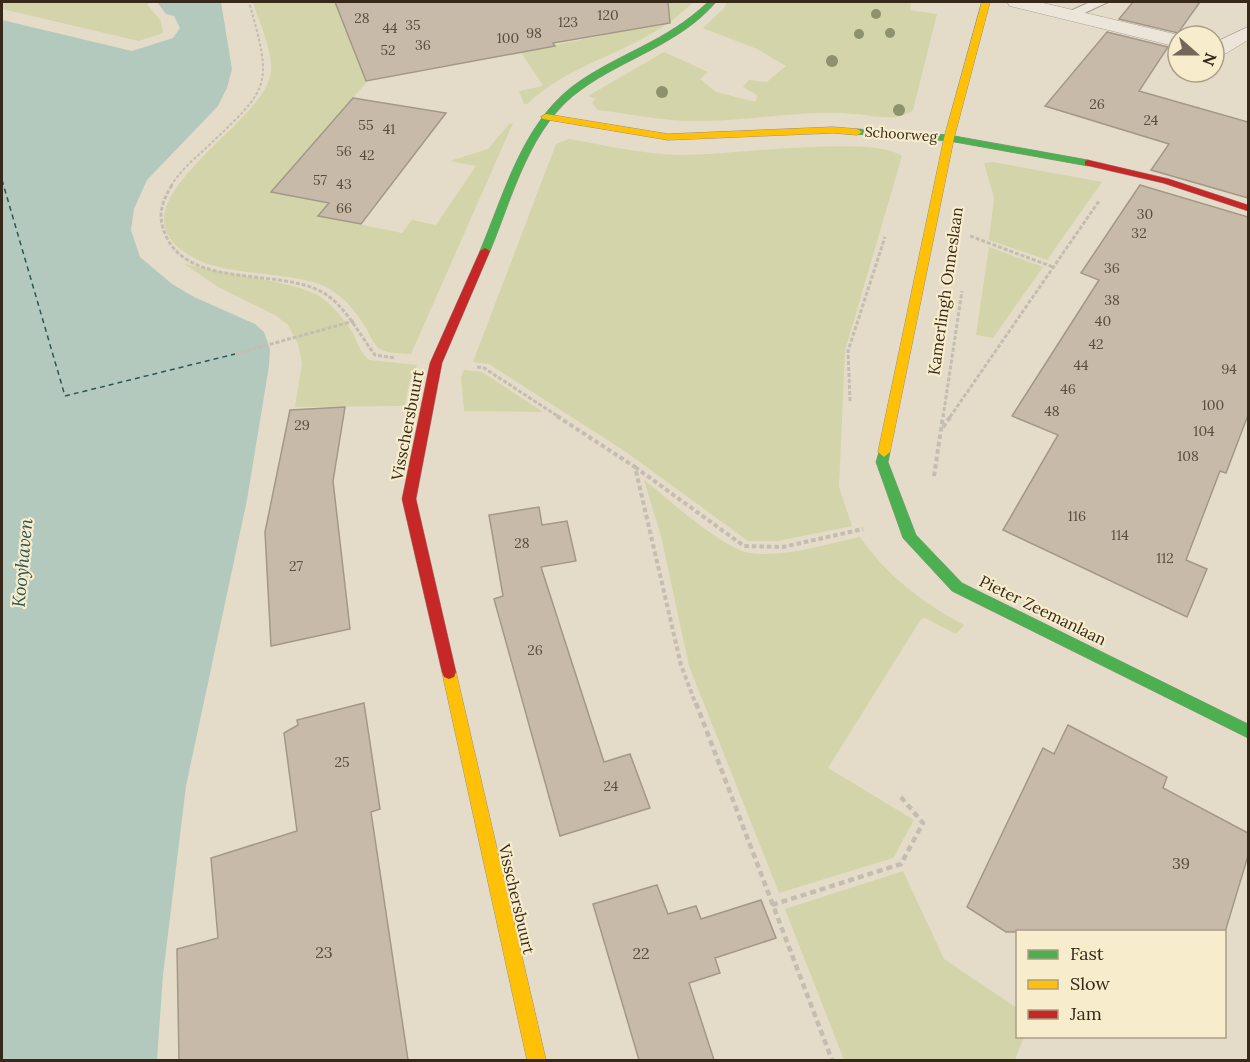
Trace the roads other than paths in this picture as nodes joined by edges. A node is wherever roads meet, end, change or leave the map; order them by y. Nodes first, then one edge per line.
1 (712, 2) edge
2 (986, 2) edge
3 (1017, 2) edge
4 (1101, 2) edge
5 (1072, 13) junction
6 (1248, 33) edge
7 (1166, 38) edge
8 (1226, 44) edge
9 (1226, 54) edge
10 (1238, 57) dead end
11 (546, 117) junction
12 (949, 138) junction
13 (1248, 208) edge
14 (882, 462) joint
15 (1248, 731) edge
16 (537, 1060) edge

1 - 11 street, Visschersbuurt
2 - 12 street, Kamerlingh Onneslaan
3 - 5 street
4 - 5 lane
5 - 7 street
6 - 8 street
9 - 10 street
11 - 12 street, Schoorweg
11 - 16 street, Visschersbuurt
12 - 13 street, Schoorweg
12 - 14 street, Kamerlingh Onneslaan
14 - 15 street, Pieter Zeemanlaan

